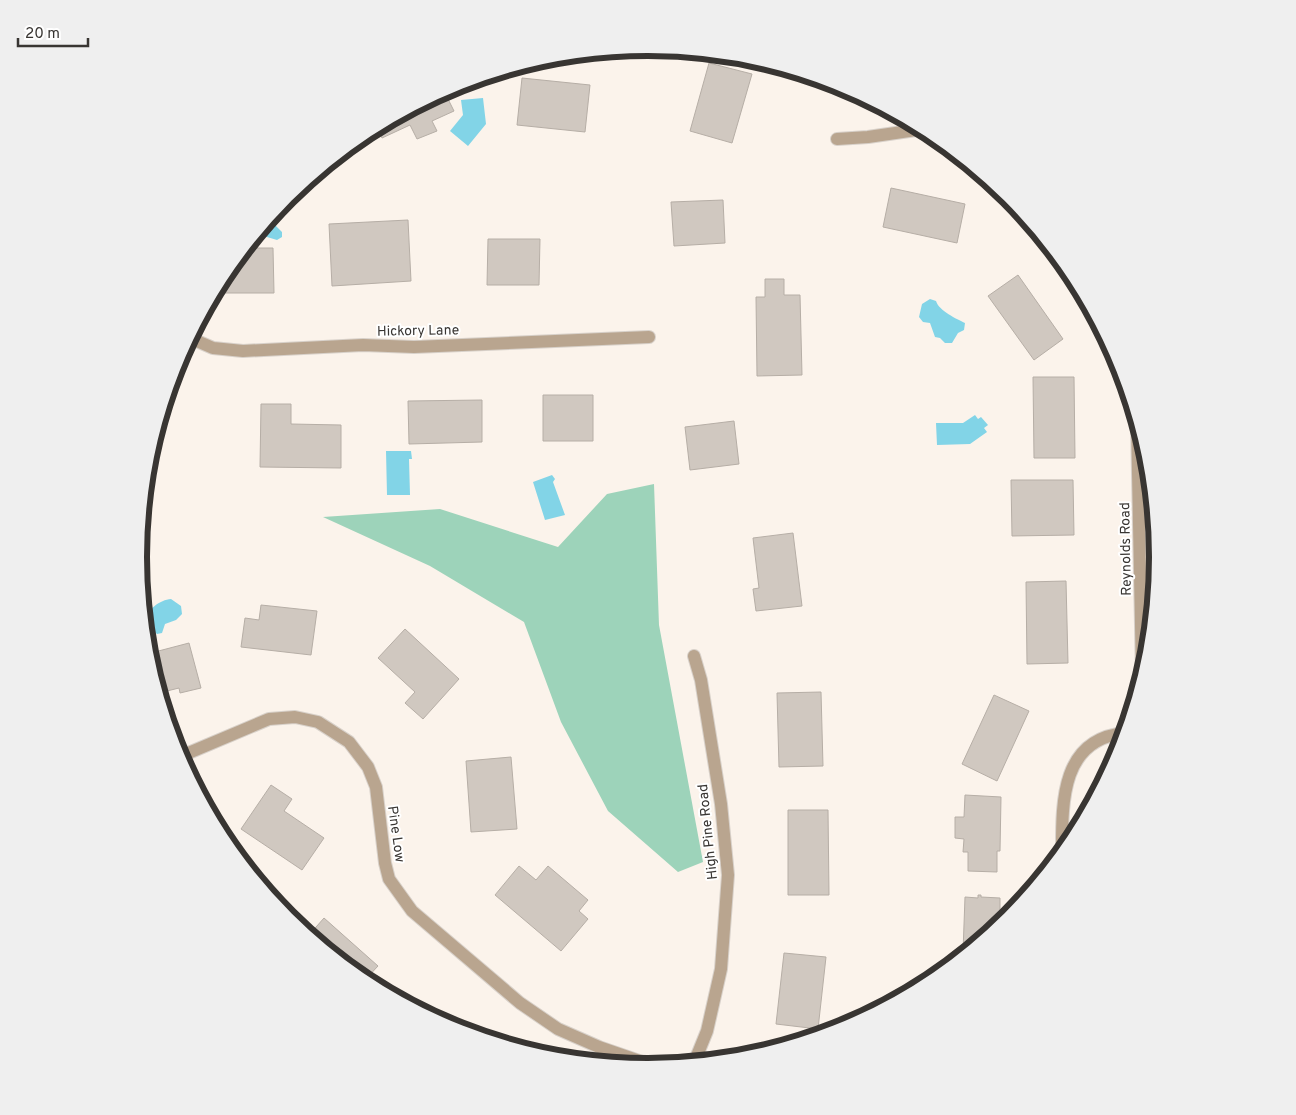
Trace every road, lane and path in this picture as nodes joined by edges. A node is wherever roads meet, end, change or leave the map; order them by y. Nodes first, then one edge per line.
1 (911, 131) edge
2 (837, 139) dead end
3 (649, 337) dead end
4 (196, 341) edge
5 (1138, 450) edge
6 (1141, 646) edge
7 (694, 656) dead end
8 (1117, 734) edge
9 (187, 754) edge
10 (1062, 840) edge
11 (697, 1056) edge
12 (632, 1059) edge

1 - 2 street
3 - 4 street, Hickory Lane
5 - 6 street, Reynolds Road
7 - 11 street, High Pine Road
8 - 10 street
9 - 12 street, Pine Low

